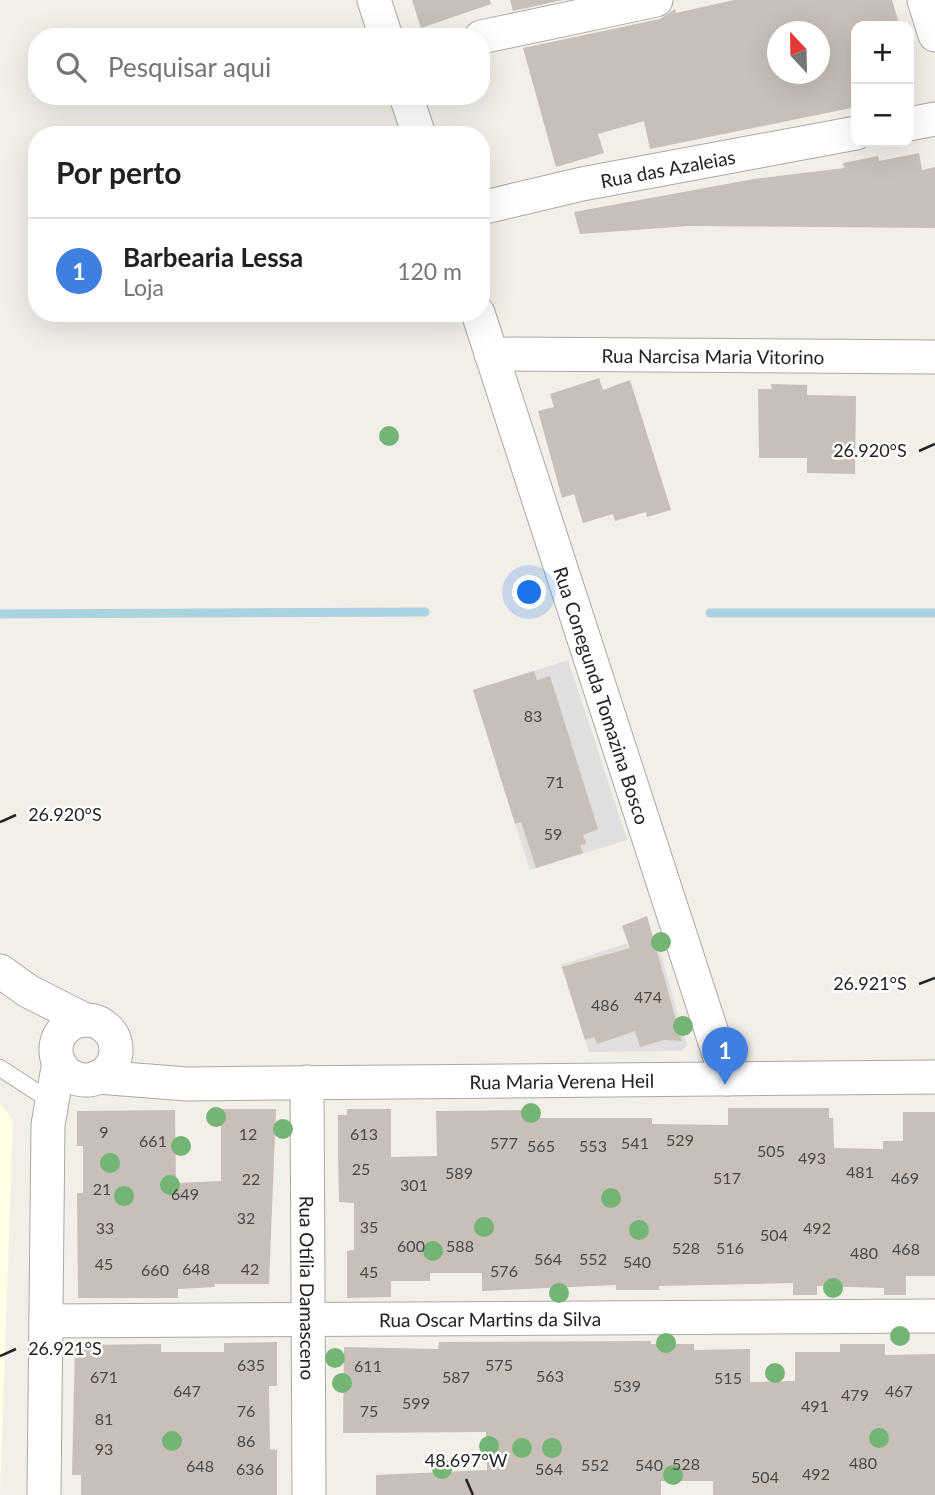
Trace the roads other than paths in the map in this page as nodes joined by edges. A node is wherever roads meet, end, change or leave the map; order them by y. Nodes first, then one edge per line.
1 (374, 0) edge
2 (656, 0) edge
3 (924, 0) edge
4 (383, 28) edge
5 (490, 35) edge
6 (935, 35) edge
7 (409, 105) edge
8 (935, 119) edge
9 (914, 123) edge
10 (416, 126) edge
11 (851, 134) edge
12 (490, 206) edge
13 (481, 322) edge
14 (491, 354) junction
15 (935, 358) edge
16 (0, 971) edge
17 (76, 1055) junction
18 (0, 1068) edge
19 (935, 1077) edge
20 (727, 1079) junction
21 (307, 1082) junction
22 (187, 1084) junction
23 (52, 1102) junction
24 (935, 1316) edge
25 (309, 1320) junction
26 (46, 1321) junction
27 (44, 1495) edge
28 (309, 1495) edge

1 - 4 street
2 - 5 street
3 - 6 street
7 - 10 street
8 - 9 street
11 - 12 street, Rua das Azaleias
13 - 14 street, Rua Conegunda Tomazina Bosco
14 - 15 street, Rua Narcisa Maria Vitorino
14 - 20 street, Rua Conegunda Tomazina Bosco
16 - 17 street
17 - 22 street, Rua Maria Verena Heil
17 - 22 street
17 - 23 street
18 - 23 lane
19 - 20 street, Rua Maria Verena Heil
20 - 21 street, Rua Maria Verena Heil
21 - 22 street, Rua Maria Verena Heil
21 - 25 street, Rua Otília Damasceno
23 - 26 street
24 - 25 street, Rua Oscar Martins da Silva
25 - 26 street, Rua Oscar Martins da Silva
25 - 28 street, Rua Otília Damasceno
26 - 27 street

